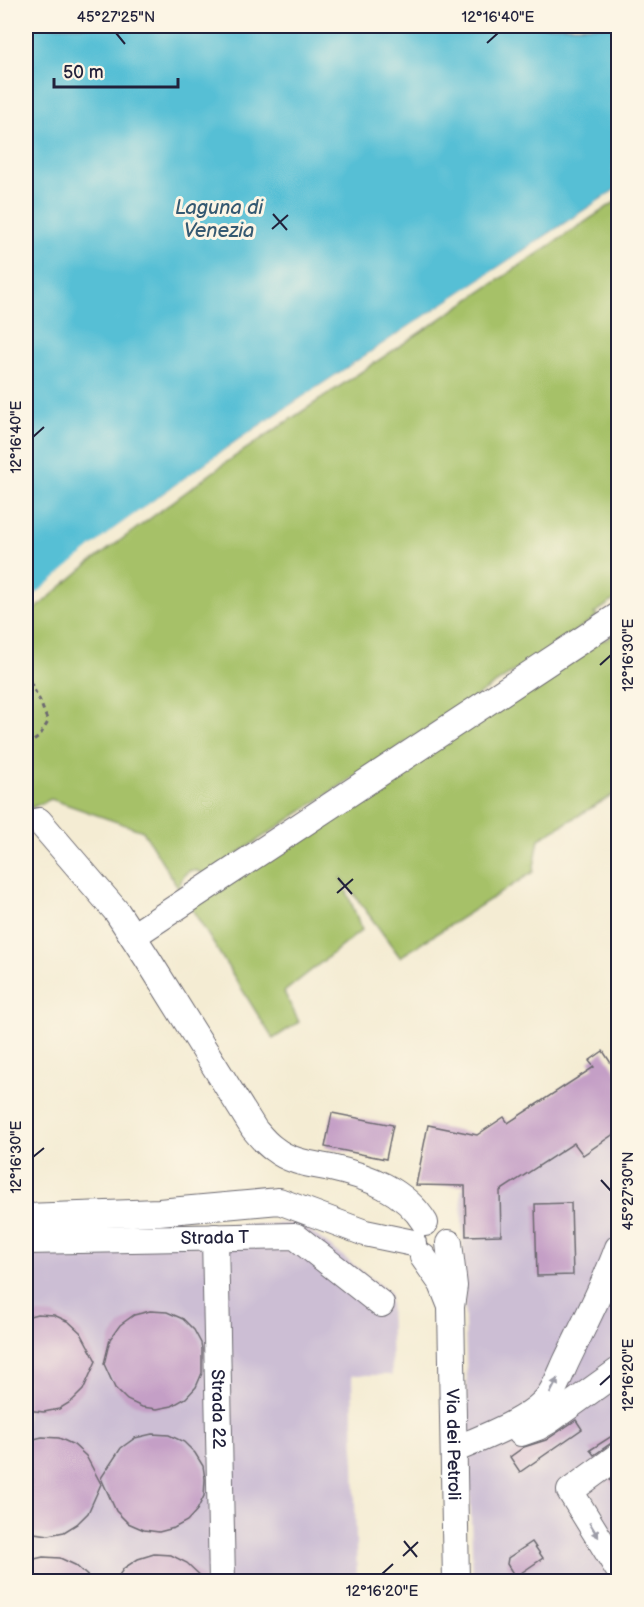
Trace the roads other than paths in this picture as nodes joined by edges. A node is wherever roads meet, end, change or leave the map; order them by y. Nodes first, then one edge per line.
1 (618, 616) edge
2 (39, 821) dead end
3 (133, 936) junction
4 (26, 1217) edge
5 (215, 1237) junction
6 (26, 1241) edge
7 (420, 1241) junction
8 (618, 1248) edge
9 (381, 1304) dead end
10 (451, 1307) junction
11 (618, 1371) edge
12 (618, 1456) edge
13 (454, 1460) junction
14 (618, 1569) edge
15 (222, 1581) edge
16 (456, 1581) edge

1 - 3 street
2 - 3 street, Via dei Petroli
3 - 7 street, Via dei Petroli
4 - 7 street
5 - 6 street, Strada T
5 - 9 street, Strada T
5 - 15 street, Strada 22
7 - 10 street, Via dei Petroli
7 - 10 street, Via dei Petroli
13 -> 8 street
10 - 13 street, Via dei Petroli
11 - 13 street
12 -> 14 street
13 - 16 street, Via dei Petroli

